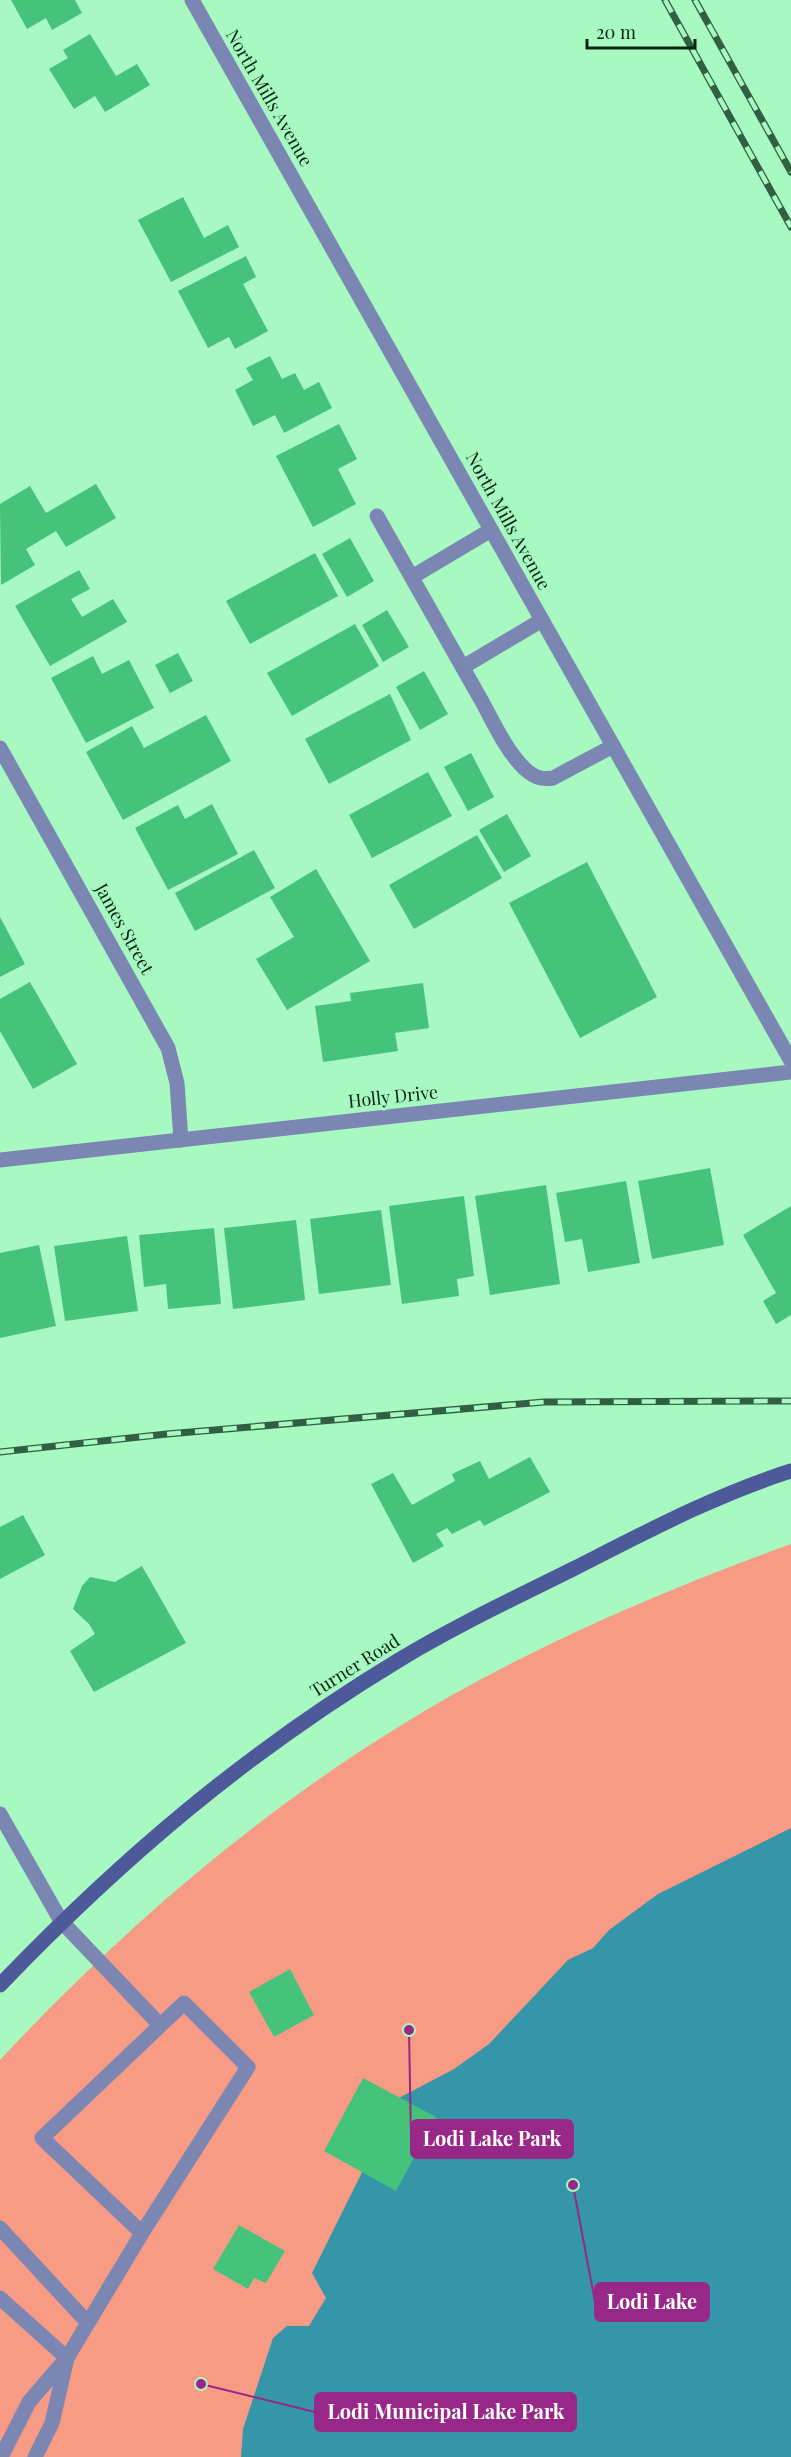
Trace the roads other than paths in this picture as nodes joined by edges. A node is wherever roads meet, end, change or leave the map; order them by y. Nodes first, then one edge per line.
1 (192, 0) edge
2 (377, 516) dead end
3 (491, 530) junction
4 (412, 577) junction
5 (542, 620) junction
6 (463, 668) junction
7 (613, 746) junction
8 (0, 748) edge
9 (791, 1061) edge
10 (791, 1072) edge
11 (181, 1140) junction
12 (0, 1160) edge
13 (791, 1471) edge
14 (0, 1814) edge
15 (61, 1921) junction
16 (0, 1985) edge
17 (160, 2025) junction
18 (0, 2228) edge
19 (142, 2233) junction
20 (0, 2298) edge
21 (87, 2322) junction
22 (67, 2358) junction
23 (1, 2457) edge
24 (36, 2457) edge

1 - 3 street, North Mills Avenue
2 - 4 street
3 - 4 street
3 - 5 street, North Mills Avenue
4 - 6 street
5 - 6 street
5 - 7 street, North Mills Avenue
6 - 7 street
7 - 9 street, North Mills Avenue
8 - 11 street, James Street
10 - 11 street, Holly Drive
11 - 12 street, Holly Drive
13 - 15 main road, Turner Road
14 - 15 street
15 - 16 main road, Turner Road
15 - 17 street
17 - 19 street
17 - 19 street
18 - 21 street
19 - 21 street
20 - 22 street
21 - 22 street
22 - 23 street
22 - 24 street

